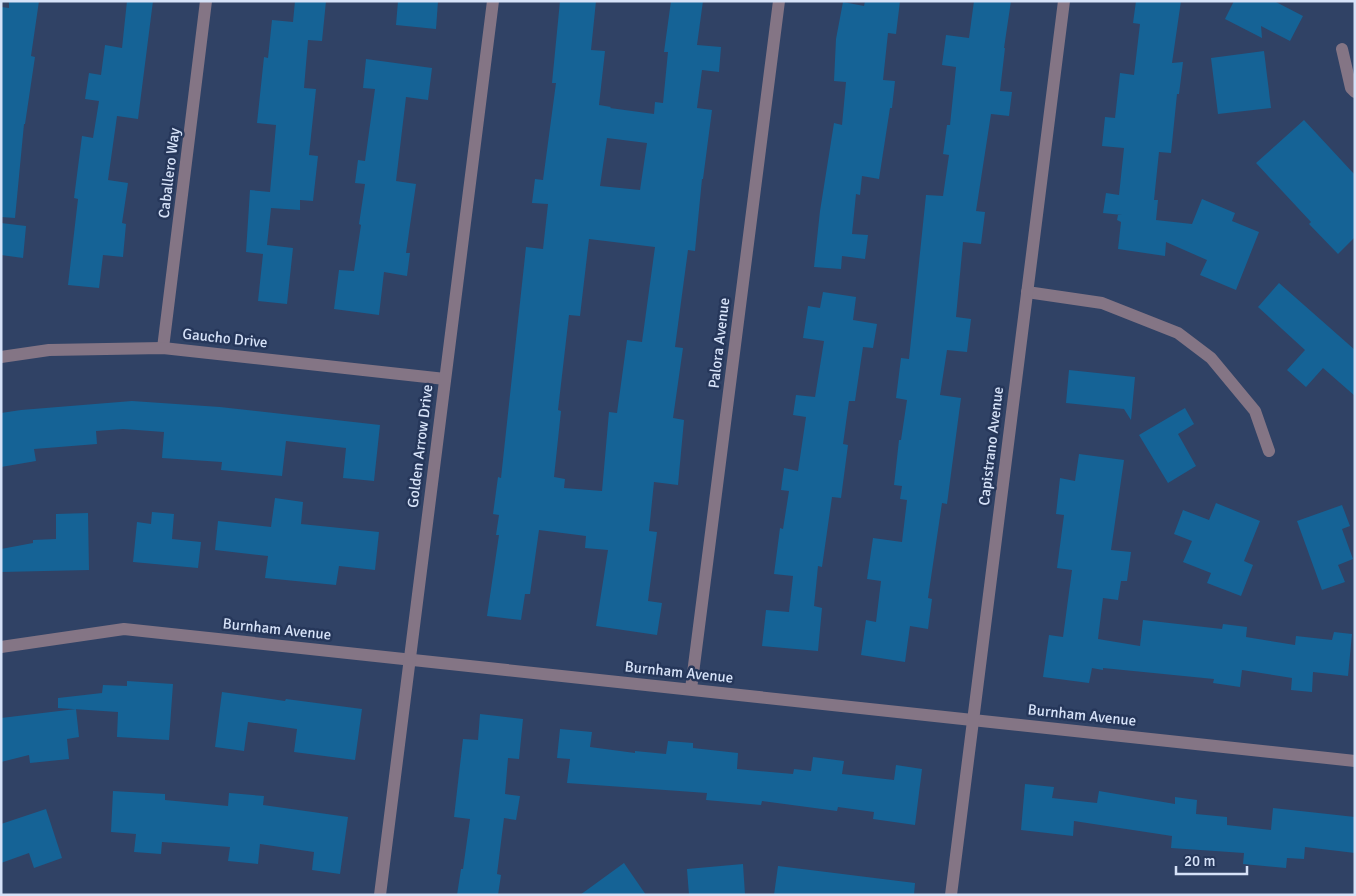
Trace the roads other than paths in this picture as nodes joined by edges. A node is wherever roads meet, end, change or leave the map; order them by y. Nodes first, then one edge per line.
1 (206, 1) edge
2 (493, 1) edge
3 (779, 1) edge
4 (1064, 1) edge
5 (1342, 48) dead end
6 (1355, 92) edge
7 (1027, 292) junction
8 (164, 348) junction
9 (1, 357) edge
10 (445, 378) junction
11 (1269, 452) dead end
12 (1, 648) edge
13 (409, 659) junction
14 (692, 689) junction
15 (973, 720) junction
16 (1355, 761) edge
17 (380, 895) edge
18 (951, 895) edge

1 - 8 street, Caballero Way
2 - 10 street, Golden Arrow Drive
3 - 14 street, Palora Avenue
4 - 7 street, Capistrano Avenue
5 - 6 street
7 - 11 street
7 - 15 street, Capistrano Avenue
8 - 9 street, Gaucho Drive
8 - 10 street, Gaucho Drive
10 - 13 street, Golden Arrow Drive
12 - 13 street, Burnham Avenue
13 - 14 street, Burnham Avenue
13 - 17 street, Golden Arrow Drive
14 - 15 street, Burnham Avenue
15 - 16 street, Burnham Avenue
15 - 18 street, Capistrano Avenue

